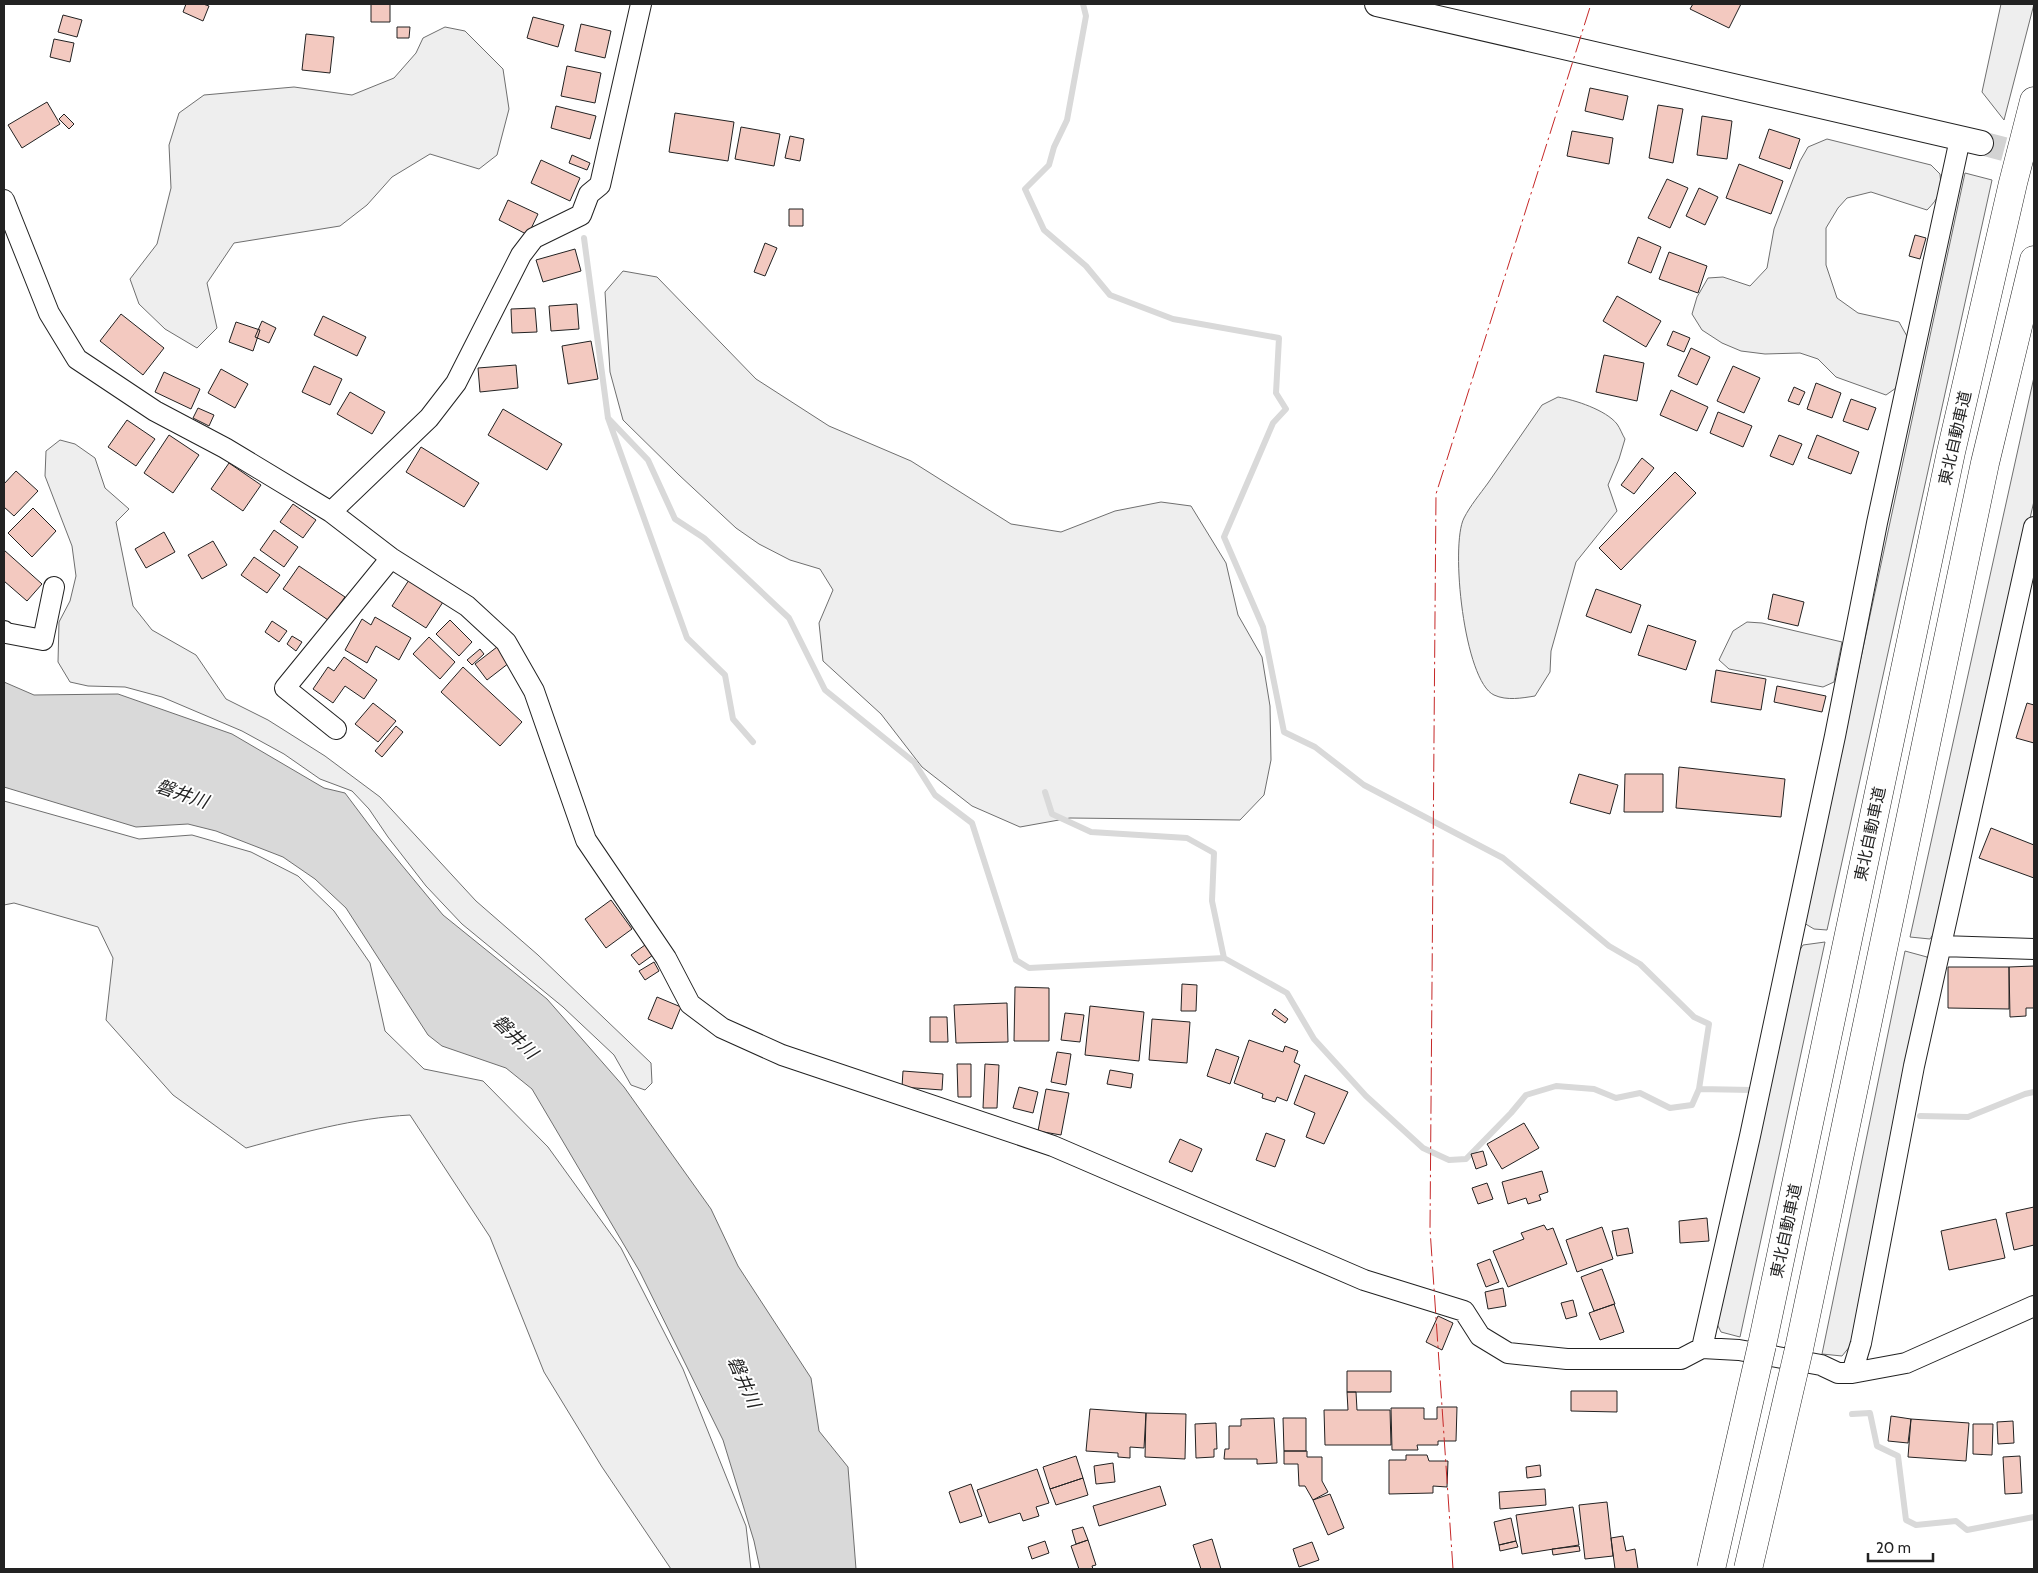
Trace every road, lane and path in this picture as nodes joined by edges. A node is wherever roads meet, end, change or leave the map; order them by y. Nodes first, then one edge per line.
1 (641, 4) edge
2 (1377, 4) edge
3 (2034, 101) edge
4 (1971, 141) joint
5 (4, 200) edge
6 (2034, 260) edge
7 (331, 512) junction
8 (2034, 527) edge
9 (391, 558) junction
10 (54, 587) dead end
11 (4, 630) edge
12 (336, 729) dead end
13 (1941, 946) junction
14 (2034, 949) edge
15 (2034, 1306) edge
16 (1702, 1348) junction
17 (1845, 1373) junction
18 (1815, 1380) dead end
19 (1711, 1569) edge
20 (1748, 1569) edge

1 - 7 street
2 - 4 street
3 - 19 highway, 東北自動車道, bridge
4 - 16 street
5 - 7 street
6 - 20 highway, bridge
7 - 9 street
8 - 13 street
9 - 12 street
9 - 16 street
10 - 11 street
13 - 14 street
13 - 17 street
15 - 17 street
16 - 17 street
17 - 18 street

